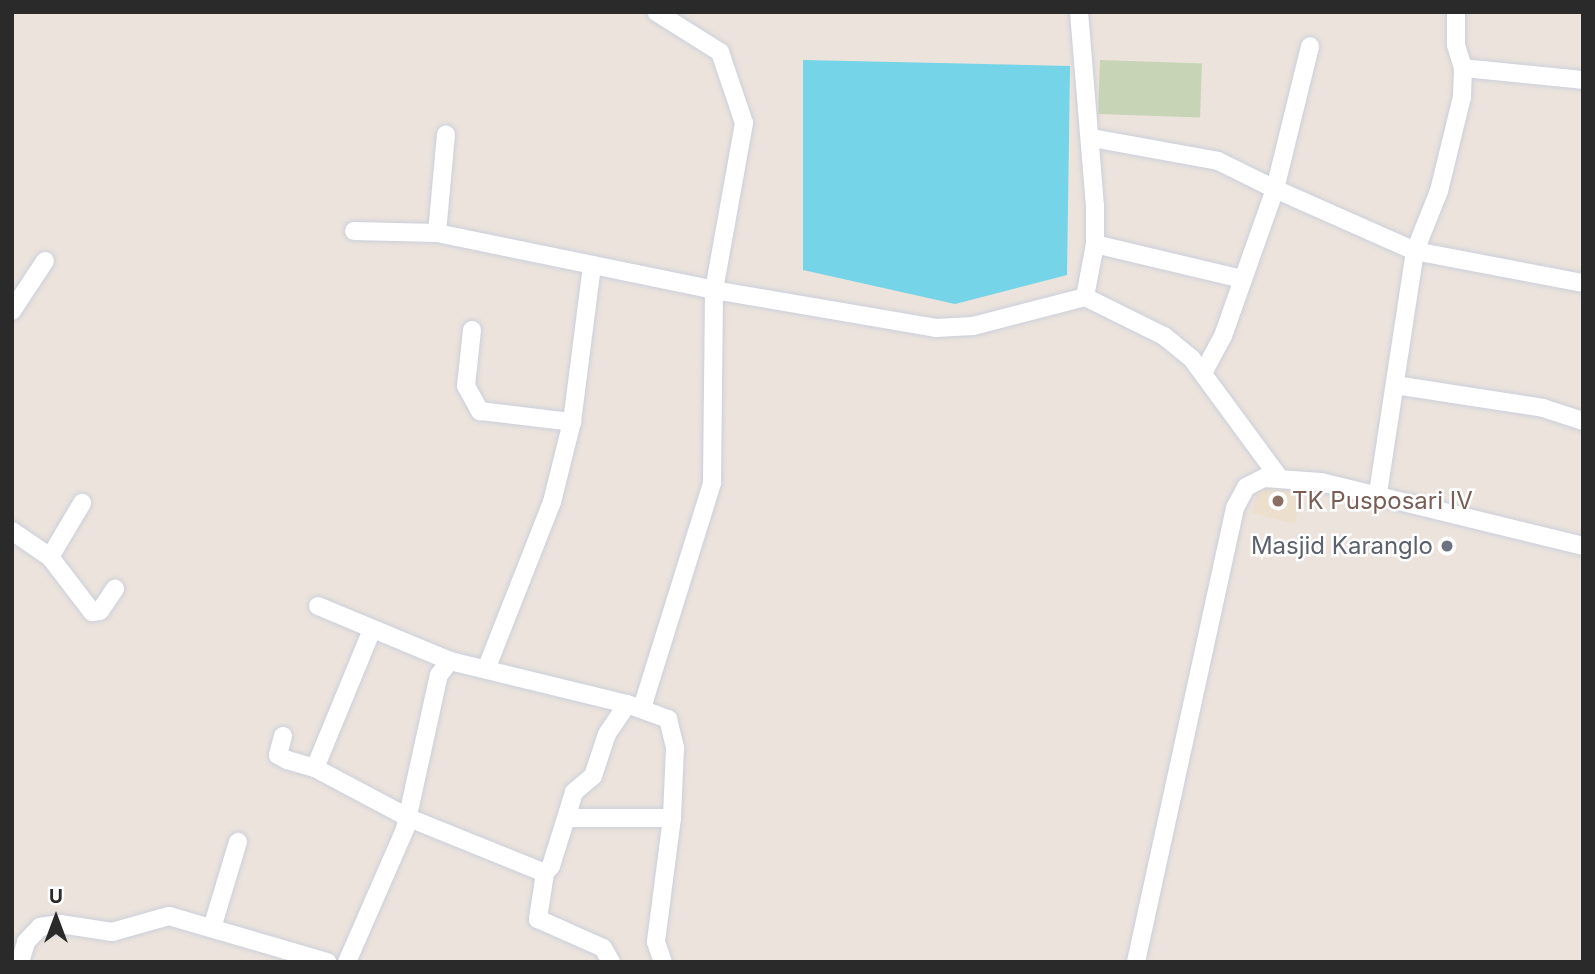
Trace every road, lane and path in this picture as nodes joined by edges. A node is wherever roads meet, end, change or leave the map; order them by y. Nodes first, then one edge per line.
1 (656, 12) edge
2 (1079, 12) edge
3 (1456, 12) edge
4 (1311, 46) dead end
5 (1464, 68) junction
6 (1583, 80) edge
7 (446, 134) dead end
8 (1092, 138) junction
9 (1275, 189) junction
10 (354, 231) dead end
11 (438, 233) junction
12 (1095, 244) junction
13 (1415, 251) junction
14 (45, 261) dead end
15 (593, 265) junction
16 (1242, 279) junction
17 (1583, 283) edge
18 (713, 290) junction
19 (1085, 297) junction
20 (12, 311) edge
21 (472, 330) dead end
22 (1203, 373) junction
23 (1395, 385) junction
24 (1583, 421) edge
25 (572, 422) junction
26 (1280, 479) junction
27 (1378, 493) junction
28 (82, 503) dead end
29 (12, 531) edge
30 (1583, 546) edge
31 (50, 557) junction
32 (115, 589) dead end
33 (318, 606) dead end
34 (373, 630) junction
35 (450, 661) junction
36 (487, 667) junction
37 (634, 706) junction
38 (283, 736) dead end
39 (315, 768) junction
40 (409, 818) junction
41 (568, 818) junction
42 (672, 818) junction
43 (239, 842) dead end
44 (545, 873) junction
45 (212, 928) junction
46 (20, 962) edge
47 (327, 962) edge
48 (347, 962) edge
49 (611, 962) edge
50 (663, 962) edge
51 (1136, 962) edge

1 - 18 street
2 - 8 street
3 - 5 street
4 - 9 street
5 - 6 street
5 - 13 street
7 - 11 street
8 - 9 street
8 - 12 street
9 - 13 street
9 - 16 street
10 - 11 street
11 - 15 street
12 - 16 street
12 - 19 street
13 - 17 street
13 - 23 street
14 - 20 street
15 - 18 street
15 - 25 street
16 - 22 street
18 - 19 street
18 - 37 street
19 - 22 street
21 - 25 street
22 - 26 street
23 - 24 street
23 - 27 street
25 - 36 street
26 - 27 street
26 - 51 street
27 - 30 street
28 - 31 street
29 - 31 street
31 - 32 street
33 - 34 street
34 - 35 street
34 - 39 street
35 - 36 street
35 - 40 street
36 - 37 street
37 - 41 street
37 - 42 street
38 - 39 street
39 - 40 street
40 - 44 street
40 - 48 street
41 - 42 street
41 - 44 street
42 - 50 street
43 - 45 street
44 - 49 street
45 - 46 street
45 - 47 street

